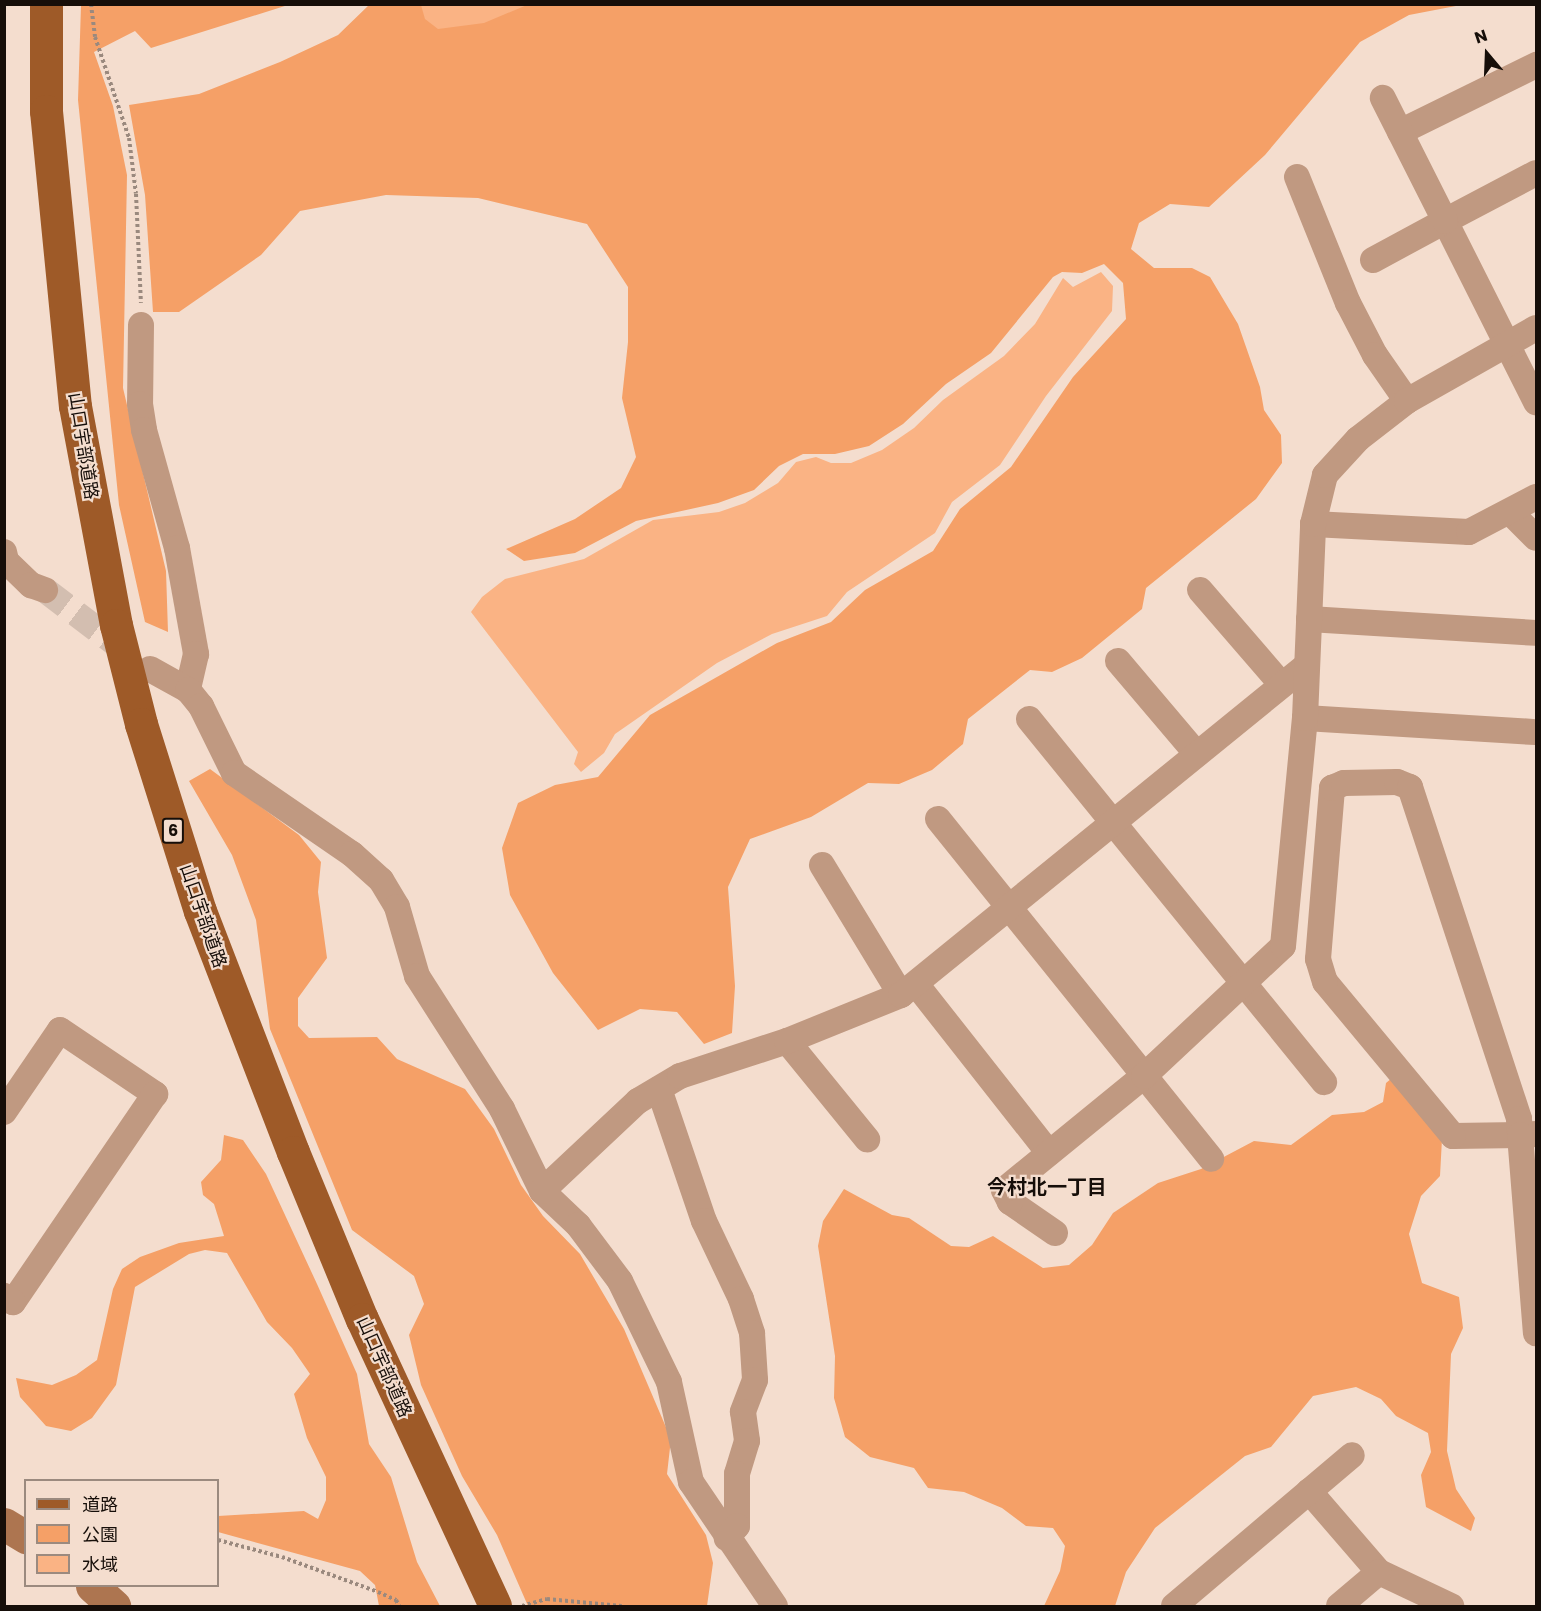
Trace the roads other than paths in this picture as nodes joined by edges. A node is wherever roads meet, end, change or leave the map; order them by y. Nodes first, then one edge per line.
1 (46, 4) edge
2 (1536, 65) edge
3 (1383, 98) dead end
4 (1400, 132) junction
5 (1536, 173) edge
6 (1298, 177) dead end
7 (1444, 221) junction
8 (1373, 260) dead end
9 (141, 325) road end
10 (1536, 328) edge
11 (1506, 344) junction
12 (1407, 401) junction
13 (1536, 402) edge
14 (1536, 497) edge
15 (1511, 513) junction
16 (1313, 524) junction
17 (1536, 538) edge
18 (4, 552) edge
19 (45, 590) tunnel mouth
20 (1200, 590) dead end
21 (1309, 619) junction
22 (1536, 633) edge
23 (1118, 661) dead end
24 (1307, 665) junction
25 (150, 669) tunnel mouth
26 (1282, 685) junction
27 (188, 690) junction
28 (1305, 718) junction
29 (1029, 719) dead end
30 (1536, 732) edge
31 (1197, 754) junction
32 (938, 819) dead end
33 (1111, 822) junction
34 (822, 865) dead end
35 (1009, 904) junction
36 (1244, 983) junction
37 (908, 989) junction
38 (787, 1041) junction
39 (1144, 1076) junction
40 (1324, 1082) dead end
41 (659, 1089) junction
42 (4, 1112) edge
43 (1528, 1134) edge
44 (867, 1139) dead end
45 (1048, 1153) junction
46 (1211, 1159) dead end
47 (542, 1191) junction
48 (1055, 1233) dead end
49 (4, 1296) edge
50 (1536, 1333) edge
51 (1352, 1455) dead end
52 (1309, 1491) junction
53 (4, 1524) edge
54 (24, 1536) edge
55 (727, 1538) junction
56 (1379, 1572) junction
57 (93, 1587) edge
58 (114, 1606) edge
59 (495, 1606) edge
60 (775, 1606) edge
61 (1174, 1606) edge
62 (1339, 1606) edge
63 (1451, 1606) edge

1 - 59 main road, 山口宇部道路 / 6
2 - 4 street
3 - 4 street
4 - 7 street
5 - 7 street
6 - 12 street
7 - 8 street
7 - 11 street
9 - 27 street
10 - 11 street
11 - 12 street
11 - 13 street
12 - 16 street
14 - 15 street
15 - 16 street
15 - 17 street
16 - 21 street
18 - 19 street
20 - 26 street
21 - 22 street
21 - 24 street
23 - 31 street
24 - 26 street
24 - 28 street
25 - 27 street
26 - 31 street
27 - 47 street
28 - 30 street
28 - 36 street
29 - 33 street
31 - 33 street
32 - 35 street
33 - 35 street
33 - 36 street
34 - 37 street
35 - 37 street
35 - 39 street
36 - 39 street
36 - 40 street
37 - 38 street
37 - 45 street
38 - 41 street
38 - 44 street
39 - 45 street
39 - 46 street
41 - 47 street
41 - 55 street
42 - 49 street
43 - 43 street
43 - 50 street
45 - 48 street
47 - 55 street
51 - 52 street
52 - 56 street
52 - 61 street
53 - 54 street
55 - 60 street
56 - 62 street
56 - 63 street
57 - 58 street

